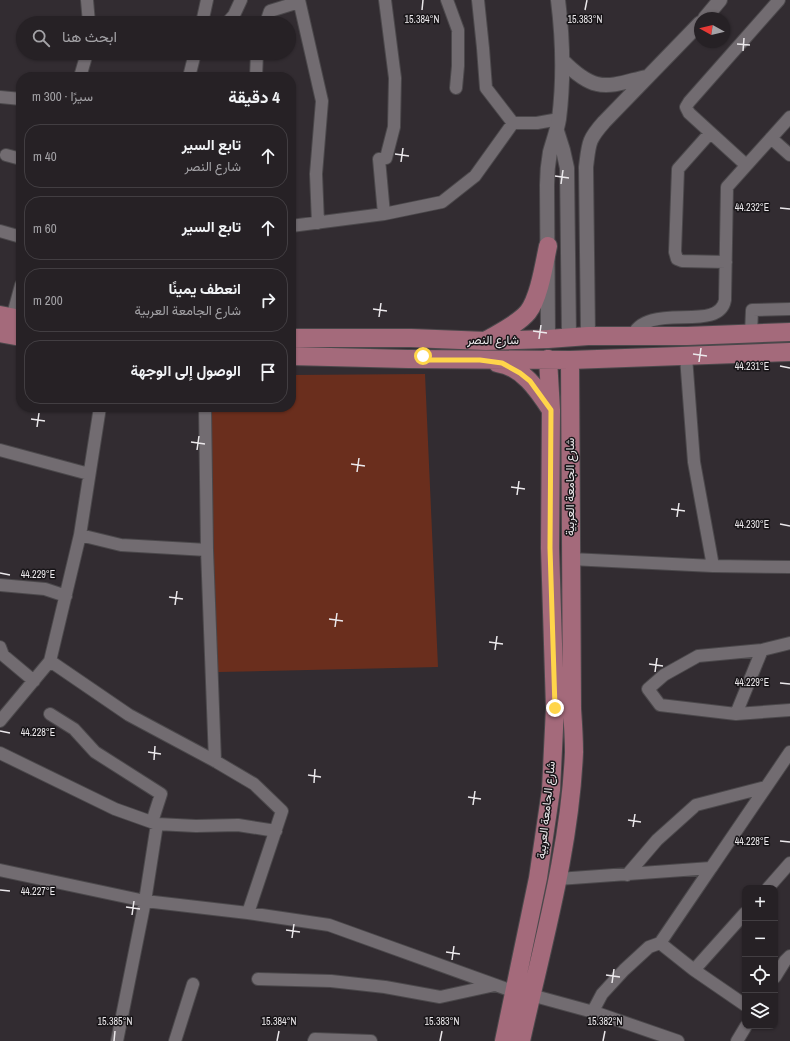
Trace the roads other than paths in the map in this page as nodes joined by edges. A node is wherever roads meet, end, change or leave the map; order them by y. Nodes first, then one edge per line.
1 (86, 0) edge
2 (207, 0) edge
3 (241, 0) edge
4 (385, 0) edge
5 (447, 0) edge
6 (478, 0) edge
7 (558, 0) edge
8 (720, 0) edge
9 (779, 0) edge
10 (299, 1) edge
11 (710, 12) edge
12 (88, 16) edge
13 (204, 16) edge
14 (232, 16) edge
15 (268, 16) edge
16 (694, 29) edge
17 (85, 60) edge
18 (193, 60) edge
19 (257, 60) edge
20 (563, 61) junction
21 (82, 72) edge
22 (190, 72) edge
23 (256, 72) edge
24 (646, 77) junction
25 (456, 88) dead end
26 (0, 98) edge
27 (16, 99) edge
28 (790, 116) edge
29 (513, 123) junction
30 (558, 125) junction
31 (710, 133) junction
32 (771, 138) junction
33 (6, 154) dead end
34 (790, 155) edge
35 (16, 157) edge
36 (746, 165) junction
37 (384, 214) junction
38 (318, 223) junction
39 (296, 225) edge
40 (0, 231) edge
41 (16, 236) edge
42 (548, 246) junction
43 (726, 262) junction
44 (16, 301) edge
45 (790, 309) edge
46 (11, 317) edge
47 (786, 332) edge
48 (0, 333) edge
49 (751, 334) junction
50 (16, 336) edge
51 (588, 336) junction
52 (569, 337) junction
53 (632, 337) junction
54 (296, 338) edge
55 (398, 338) junction
56 (424, 338) junction
57 (548, 339) junction
58 (486, 341) junction
59 (787, 353) edge
60 (753, 354) junction
61 (296, 356) edge
62 (686, 357) junction
63 (398, 359) junction
64 (548, 359) junction
65 (425, 360) junction
66 (480, 360) junction
67 (577, 360) junction
68 (551, 410) junction
69 (99, 412) edge
70 (205, 412) edge
71 (0, 450) edge
72 (89, 474) junction
73 (80, 535) junction
74 (208, 550) junction
75 (571, 559) junction
76 (713, 566) junction
77 (790, 567) edge
78 (0, 585) edge
79 (66, 596) junction
80 (790, 643) edge
81 (0, 647) edge
82 (762, 650) junction
83 (50, 661) junction
84 (34, 681) junction
85 (790, 710) edge
86 (50, 714) dead end
87 (736, 714) junction
88 (0, 721) edge
89 (790, 752) edge
90 (0, 753) edge
91 (215, 761) junction
92 (766, 787) junction
93 (155, 823) junction
94 (276, 831) junction
95 (790, 863) edge
96 (711, 868) junction
97 (0, 870) edge
98 (627, 875) junction
99 (558, 879) junction
100 (771, 885) edge
101 (145, 901) junction
102 (248, 913) junction
103 (742, 916) edge
104 (660, 943) junction
105 (788, 960) edge
106 (694, 970) junction
107 (778, 973) edge
108 (258, 979) dead end
109 (193, 984) dead end
110 (496, 985) junction
111 (523, 993) junction
112 (742, 1003) edge
113 (593, 1011) junction
114 (744, 1029) edge
115 (117, 1041) edge
116 (175, 1041) edge
117 (314, 1041) edge
118 (371, 1041) edge
119 (504, 1041) edge
120 (521, 1041) edge
121 (678, 1041) edge
122 (737, 1041) edge

1 - 12 street
2 - 13 street
3 - 14 street
4 - 37 street
5 - 25 street
6 - 29 street
7 - 20 street
8 - 11 street
9 - 31 street
10 - 15 street
10 - 38 street
16 - 24 street
17 - 21 street
18 - 22 street
19 - 23 street
20 - 24 street
20 - 30 street
24 - 51 street
26 - 27 street
28 - 32 street
29 - 30 street
29 - 37 street
30 - 42 street
30 - 52 street
31 - 36 street
31 - 43 street
32 - 34 street
32 - 36 street
33 - 35 street
36 - 43 street
37 - 38 street
38 - 39 street
40 - 41 street
42 - 57 street
42 - 58 main road
43 - 53 street
44 - 46 street
45 - 49 street
47 - 49 main road, شارع النصر
47 - 59 main road
48 - 50 main road
49 - 53 main road, شارع النصر
49 - 60 main road
51 - 52 main road, شارع النصر
51 - 53 main road, شارع النصر
52 - 57 main road, شارع النصر
54 - 55 main road, شارع النصر
55 - 56 main road, شارع النصر
55 - 63 main road
56 - 58 main road, شارع النصر
56 - 65 main road
57 - 58 main road, شارع النصر
59 - 60 main road, شارع النصر
60 - 62 main road, شارع النصر
61 - 63 main road, شارع النصر
62 - 67 main road, شارع النصر
62 - 76 street
63 - 65 main road, شارع النصر
64 - 66 main road, شارع النصر
64 - 67 main road, شارع النصر
64 - 68 main road, شارع الجامعة العربية
65 - 66 main road, شارع النصر
66 - 68 main road
67 - 75 main road, شارع الجامعة العربية
68 - 111 main road, شارع الجامعة العربية
69 - 72 street
70 - 74 street
71 - 72 street
72 - 73 street
73 - 74 street
73 - 79 street
74 - 91 street
75 - 76 street
75 - 99 main road, شارع الجامعة العربية
76 - 77 street
78 - 79 street
79 - 83 street
80 - 82 street
81 - 84 street
82 - 87 street
82 - 87 street
83 - 84 street
83 - 91 street
84 - 88 street
85 - 87 street
86 - 93 street
89 - 92 street
90 - 93 street
91 - 94 street
92 - 96 street
92 - 98 street
93 - 94 street
93 - 101 street
94 - 102 street
95 - 100 street
96 - 98 street
96 - 104 street
97 - 101 street
98 - 99 street
99 - 111 main road, شارع الجامعة العربية
101 - 102 street
101 - 115 street
102 - 110 street
103 - 106 street
104 - 106 street
104 - 113 street
105 - 107 street
106 - 112 street
108 - 110 street
109 - 116 street
110 - 111 street
111 - 113 street
111 - 119 main road, شارع الجامعة العربية
111 - 120 main road, شارع الجامعة العربية
113 - 121 street
114 - 122 street
117 - 118 street

